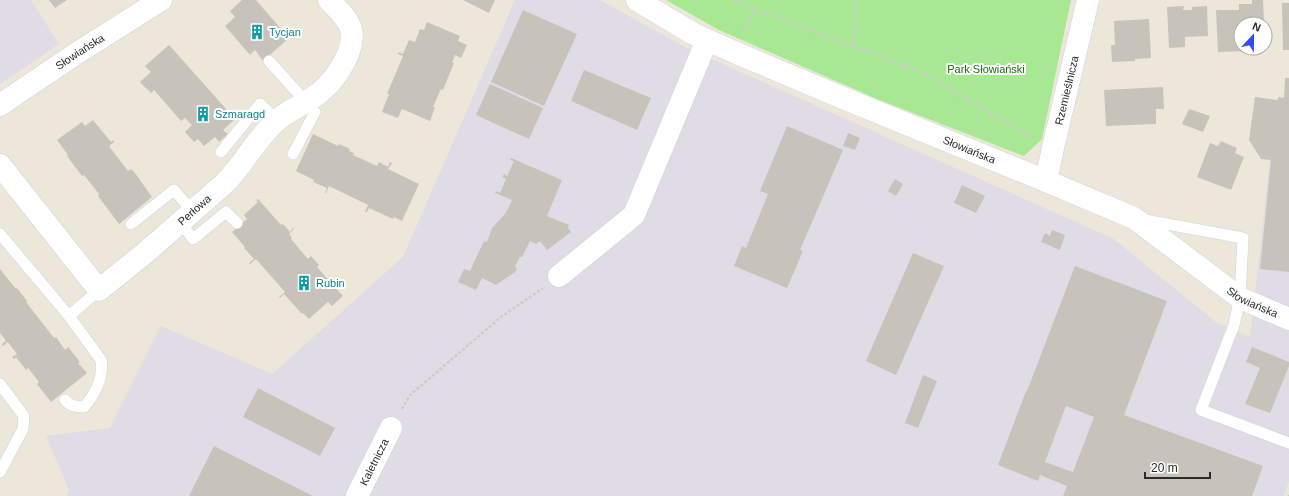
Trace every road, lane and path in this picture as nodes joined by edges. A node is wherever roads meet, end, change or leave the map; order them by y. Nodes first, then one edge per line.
1 (161, 0) edge
2 (329, 0) edge
3 (637, 0) edge
4 (734, 0) edge
5 (856, 0) edge
6 (1088, 0) edge
7 (707, 40) junction
8 (854, 46) junction
9 (269, 61) dead end
10 (305, 102) junction
11 (0, 106) edge
12 (277, 120) junction
13 (1053, 148) junction
14 (221, 152) dead end
15 (293, 154) dead end
16 (2, 171) edge
17 (1046, 181) junction
18 (186, 217) junction
19 (1134, 218) junction
20 (237, 223) dead end
21 (131, 224) dead end
22 (0, 234) edge
23 (559, 276) joint
24 (99, 290) junction
25 (1240, 298) junction
26 (69, 316) junction
27 (1289, 319) edge
28 (0, 384) edge
29 (65, 400) dead end
30 (391, 428) joint
31 (1289, 443) edge
32 (0, 472) edge
33 (356, 496) edge

1 - 11 street, Słowiańska
2 - 10 street, Perłowa
3 - 7 street, Słowiańska
4 - 8 path
5 - 8 path
6 - 13 street, Rzemieślnicza
7 - 17 street, Słowiańska
7 - 23 street
8 - 13 path
9 - 10 lane
10 - 12 street, Perłowa
10 - 15 lane
12 - 14 lane
12 - 18 street, Perłowa
13 - 17 street, Rzemieślnicza
16 - 24 street
17 - 19 street, Słowiańska
18 - 20 lane
18 - 21 lane
18 - 24 street, Perłowa
19 - 25 street, Słowiańska
19 - 25 lane
22 - 26 lane
23 - 30 path
24 - 26 lane
25 - 27 street, Słowiańska
25 - 31 lane
26 - 29 lane
28 - 32 lane
30 - 33 street, Kaletnicza

